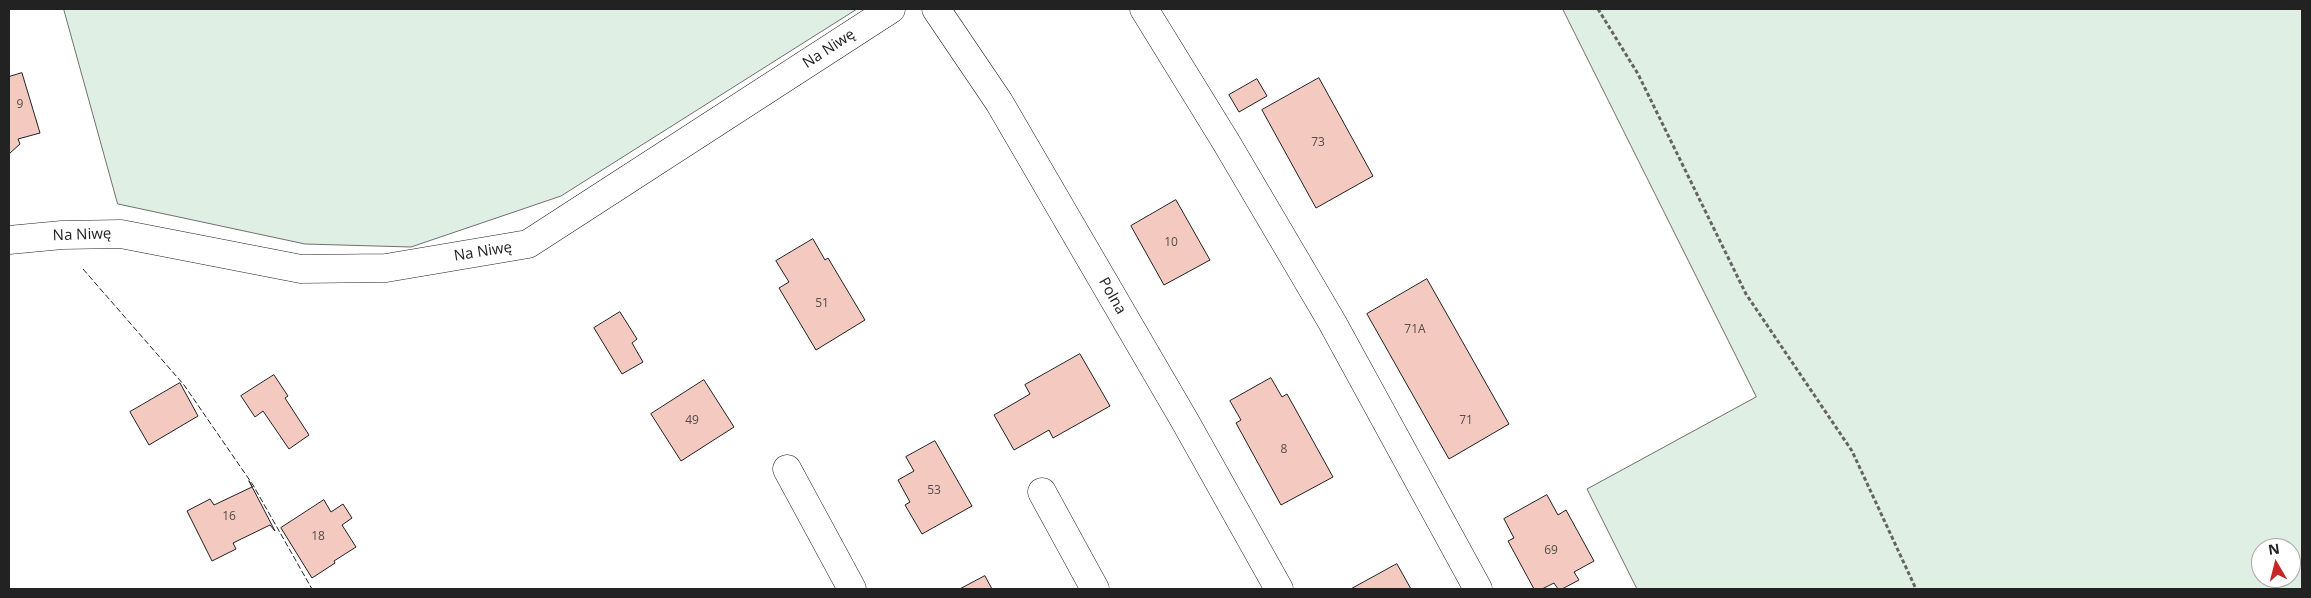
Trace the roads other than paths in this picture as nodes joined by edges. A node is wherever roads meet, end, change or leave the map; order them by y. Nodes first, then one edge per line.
1 (891, 9) edge
2 (936, 9) edge
3 (1144, 9) edge
4 (9, 240) edge
5 (787, 469) dead end
6 (1042, 492) dead end
7 (852, 589) edge
8 (1095, 589) edge
9 (1279, 589) edge
10 (1478, 589) edge

1 - 4 street, Na Niwę
2 - 9 street, Polna
3 - 10 street
5 - 7 street
6 - 8 street

